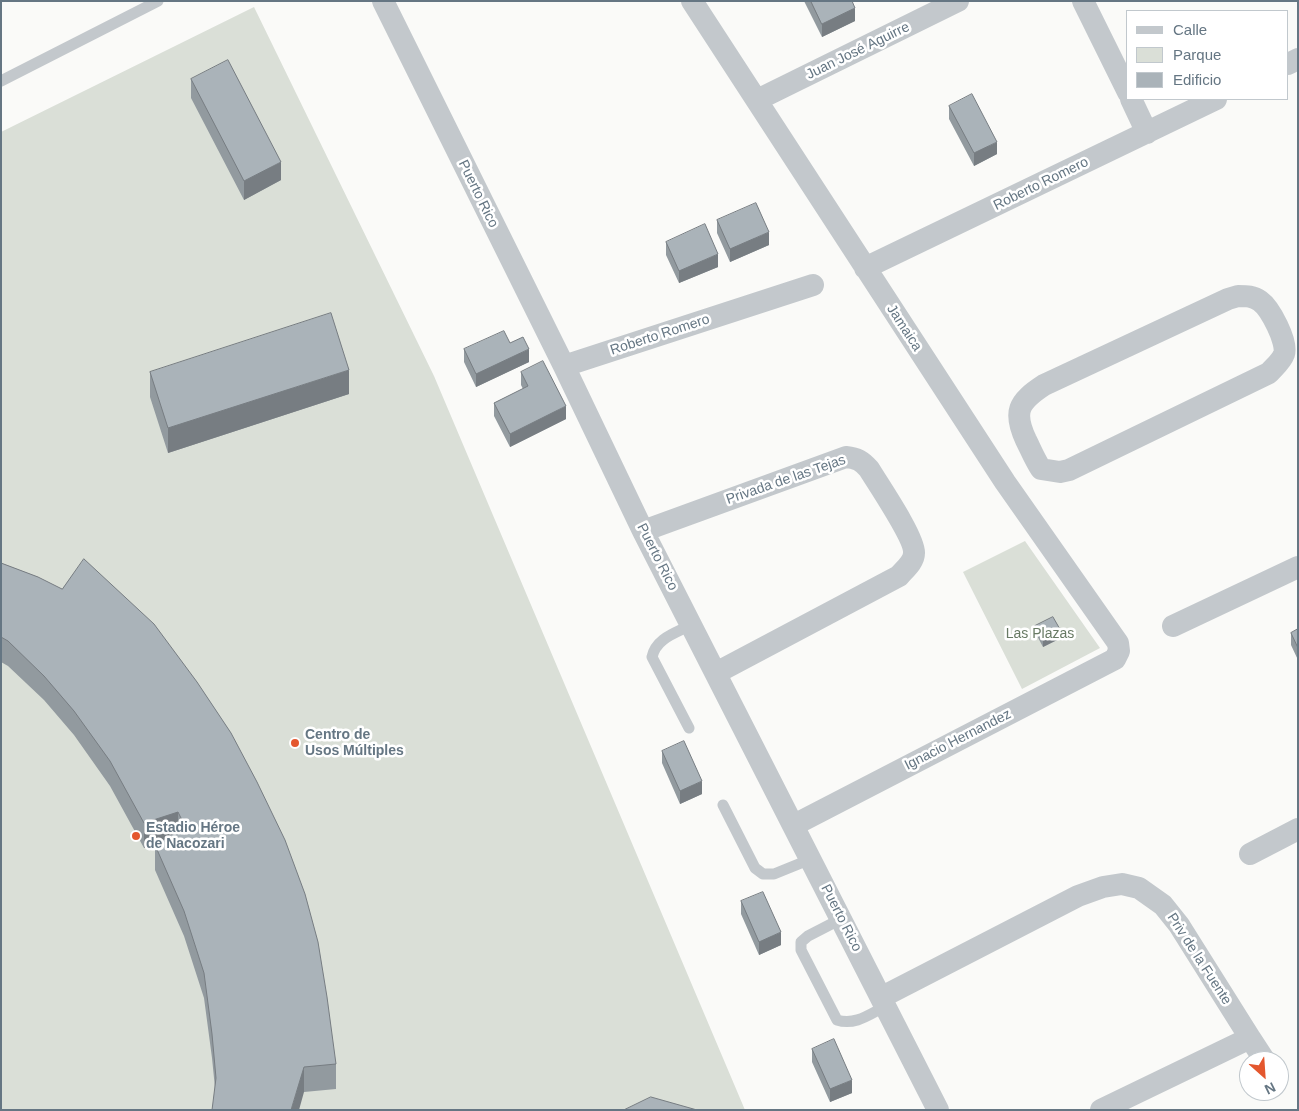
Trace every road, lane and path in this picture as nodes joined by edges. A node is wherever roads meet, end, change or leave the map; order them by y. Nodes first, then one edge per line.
1 (158, 1) edge
2 (383, 1) edge
3 (692, 1) edge
4 (958, 1) edge
5 (1083, 1) edge
6 (1, 81) edge
7 (1126, 88) edge
8 (757, 100) junction
9 (1131, 100) edge
10 (1214, 100) edge
11 (1147, 132) junction
12 (865, 268) junction
13 (813, 285) dead end
14 (564, 366) junction
15 (1037, 462) junction
16 (1005, 482) junction
17 (643, 531) junction
18 (1298, 567) edge
19 (691, 625) junction
20 (1173, 626) dead end
21 (1119, 651) joint
22 (716, 673) junction
23 (689, 728) dead end
24 (723, 805) dead end
25 (794, 825) junction
26 (1298, 829) edge
27 (1250, 854) dead end
28 (811, 859) junction
29 (841, 919) junction
30 (884, 1002) junction
31 (1250, 1038) junction
32 (1258, 1051) edge
33 (938, 1110) edge
34 (1101, 1110) edge

1 - 6 lane
2 - 14 street, Puerto Rico
3 - 8 street, Jamaica
4 - 8 street, Juan José Aguirre
5 - 7 street
8 - 12 street, Jamaica
9 - 11 street
10 - 11 street, Roberto Romero
11 - 12 street, Roberto Romero
12 - 16 street, Jamaica
13 - 14 street, Roberto Romero
14 - 17 street, Puerto Rico
15 - 15 street
15 - 16 street
16 - 21 street, Jamaica
17 - 19 street, Puerto Rico
17 - 22 street, Privada de las Tejas
18 - 20 street
19 - 22 street, Puerto Rico
19 - 23 lane
21 - 25 street, Ignacio Hernandez
22 - 25 street, Puerto Rico
24 - 28 lane
25 - 28 street, Puerto Rico
26 - 27 street
28 - 29 street, Puerto Rico
29 - 30 street, Puerto Rico
29 - 30 lane
30 - 31 street, Priv de la Fuente
30 - 33 street, Puerto Rico
31 - 32 street, Priv de la Fuente
31 - 34 street

